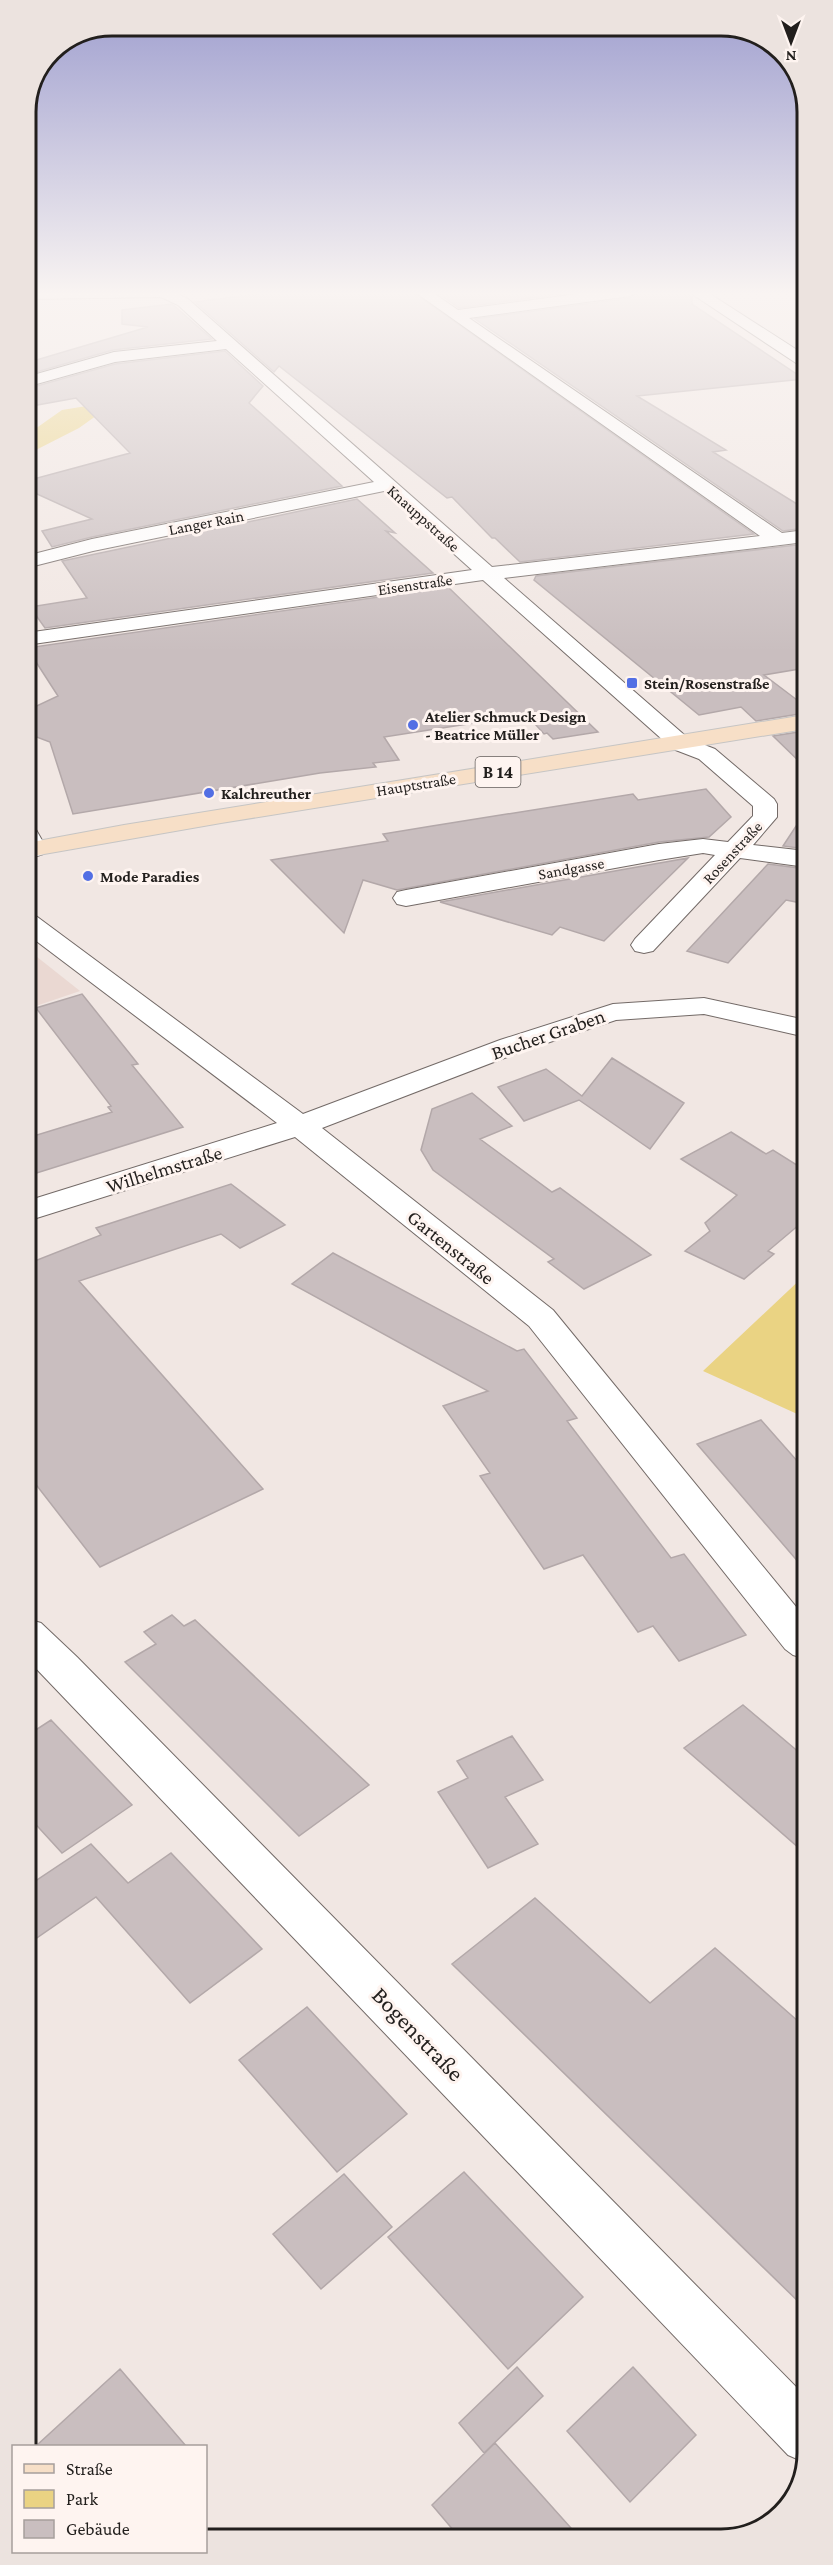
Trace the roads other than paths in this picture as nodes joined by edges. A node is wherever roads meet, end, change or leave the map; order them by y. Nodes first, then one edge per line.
1 (305, 412) edge
2 (594, 412) edge
3 (387, 485) junction
4 (797, 537) edge
5 (778, 539) junction
6 (36, 559) edge
7 (486, 574) junction
8 (36, 638) edge
9 (797, 723) edge
10 (681, 744) junction
11 (36, 843) edge
12 (736, 849) junction
13 (797, 859) edge
14 (406, 898) dead end
15 (36, 929) edge
16 (644, 945) dead end
17 (797, 1027) edge
18 (300, 1126) junction
19 (36, 1208) edge
20 (797, 1636) edge
21 (36, 1643) edge
22 (797, 2426) edge

1 - 3 street, Knauppstraße
2 - 5 street
3 - 6 street, Langer Rain
3 - 7 street, Knauppstraße
4 - 5 street, Eisenstraße
5 - 7 street, Eisenstraße
7 - 8 street, Eisenstraße
7 - 10 street, Knauppstraße
9 - 10 main road, Hauptstraße / B 14
10 - 11 main road, Hauptstraße / B 14
10 - 12 street, Rosenstraße
12 - 13 street, Sandgasse
12 - 14 street, Sandgasse
12 - 16 street, Rosenstraße
15 - 18 street, Gartenstraße
17 - 18 street, Bucher Graben
18 - 19 street, Wilhelmstraße
18 - 20 street, Gartenstraße
21 - 22 street, Bogenstraße

